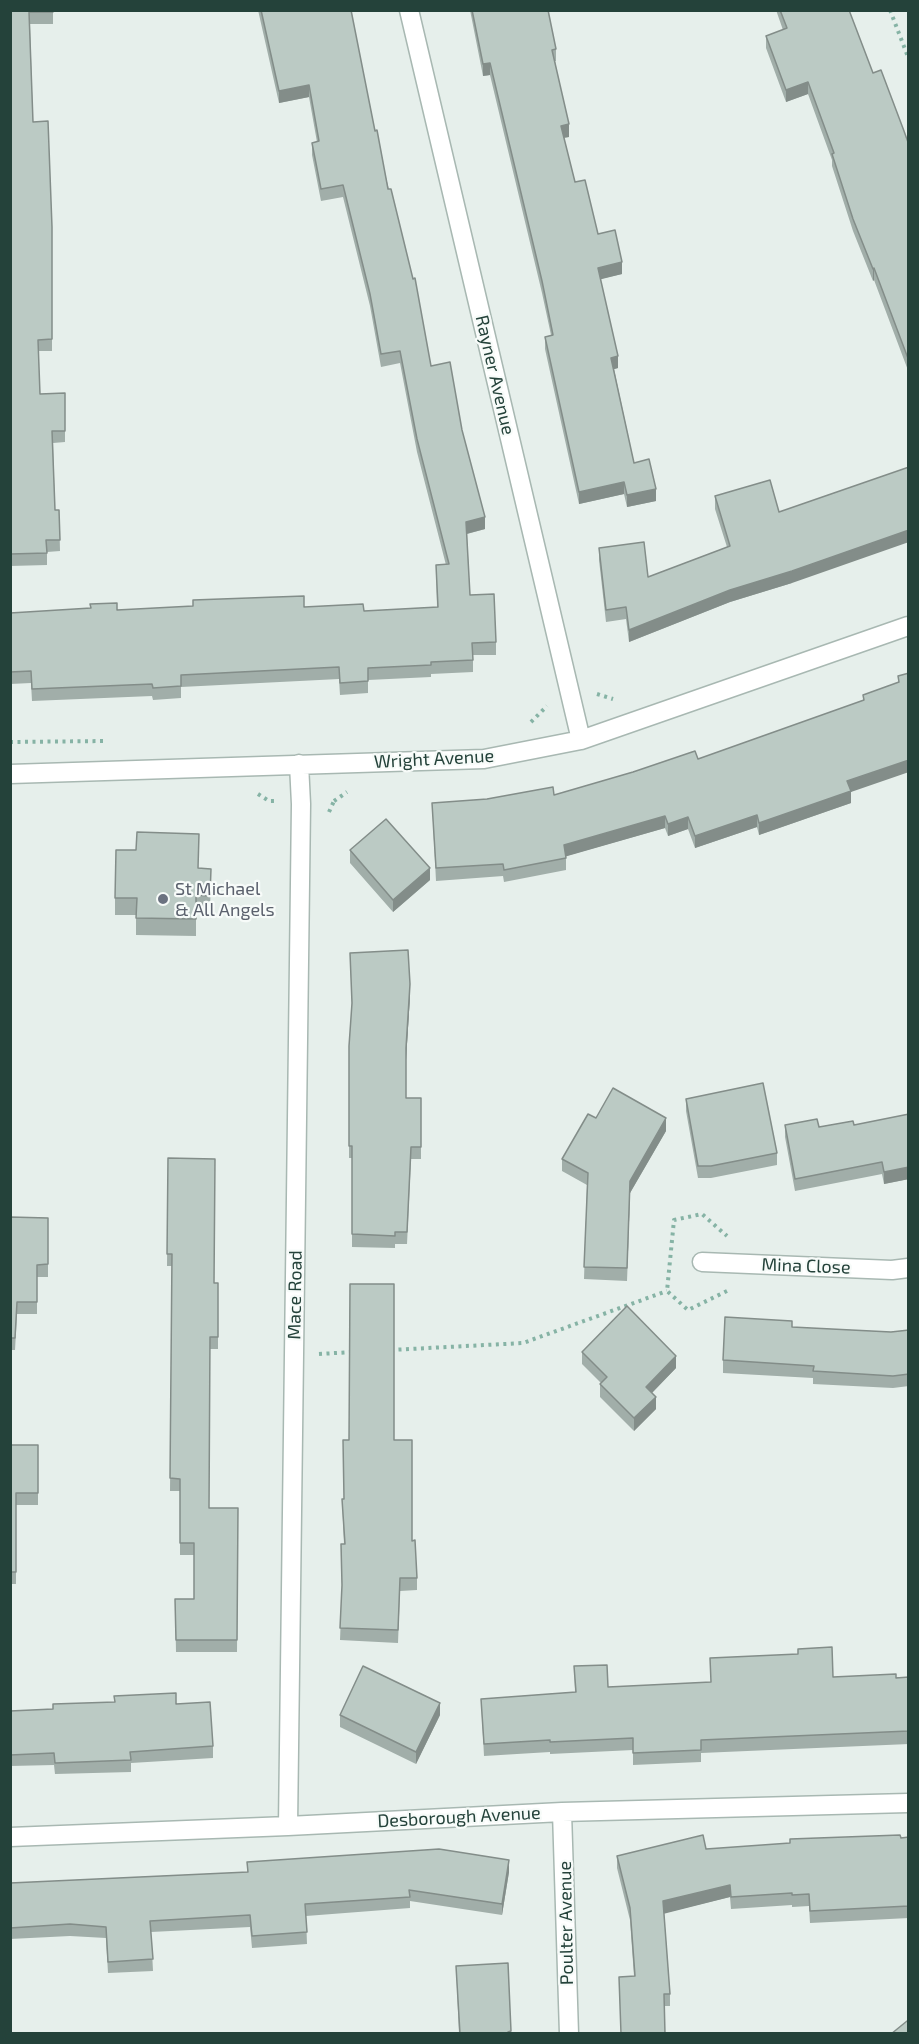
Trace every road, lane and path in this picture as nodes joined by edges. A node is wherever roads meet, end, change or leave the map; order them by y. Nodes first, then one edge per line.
1 (409, 10) edge
2 (890, 10) edge
3 (909, 57) edge
4 (909, 626) edge
5 (572, 700) junction
6 (615, 700) dead end
7 (530, 724) dead end
8 (581, 740) junction
9 (117, 741) dead end
10 (10, 742) edge
11 (299, 764) junction
12 (10, 774) edge
13 (702, 1262) dead end
14 (909, 1268) edge
15 (667, 1291) dead end
16 (385, 1350) edge
17 (362, 1351) edge
18 (315, 1354) dead end
19 (909, 1803) edge
20 (562, 1812) junction
21 (288, 1826) junction
22 (10, 1838) edge
23 (568, 2034) edge

1 - 5 street, Rayner Avenue
2 - 3 path
4 - 8 street, Wright Avenue
5 - 6 path
5 - 7 path
5 - 8 street, Rayner Avenue
8 - 11 street, Wright Avenue
9 - 10 path
11 - 12 street, Wright Avenue
11 - 21 street, Mace Road
13 - 14 street, Mina Close
15 - 16 path
17 - 18 path
19 - 20 street, Desborough Avenue
20 - 21 street, Desborough Avenue
20 - 23 street, Poulter Avenue
21 - 22 street, Desborough Avenue

